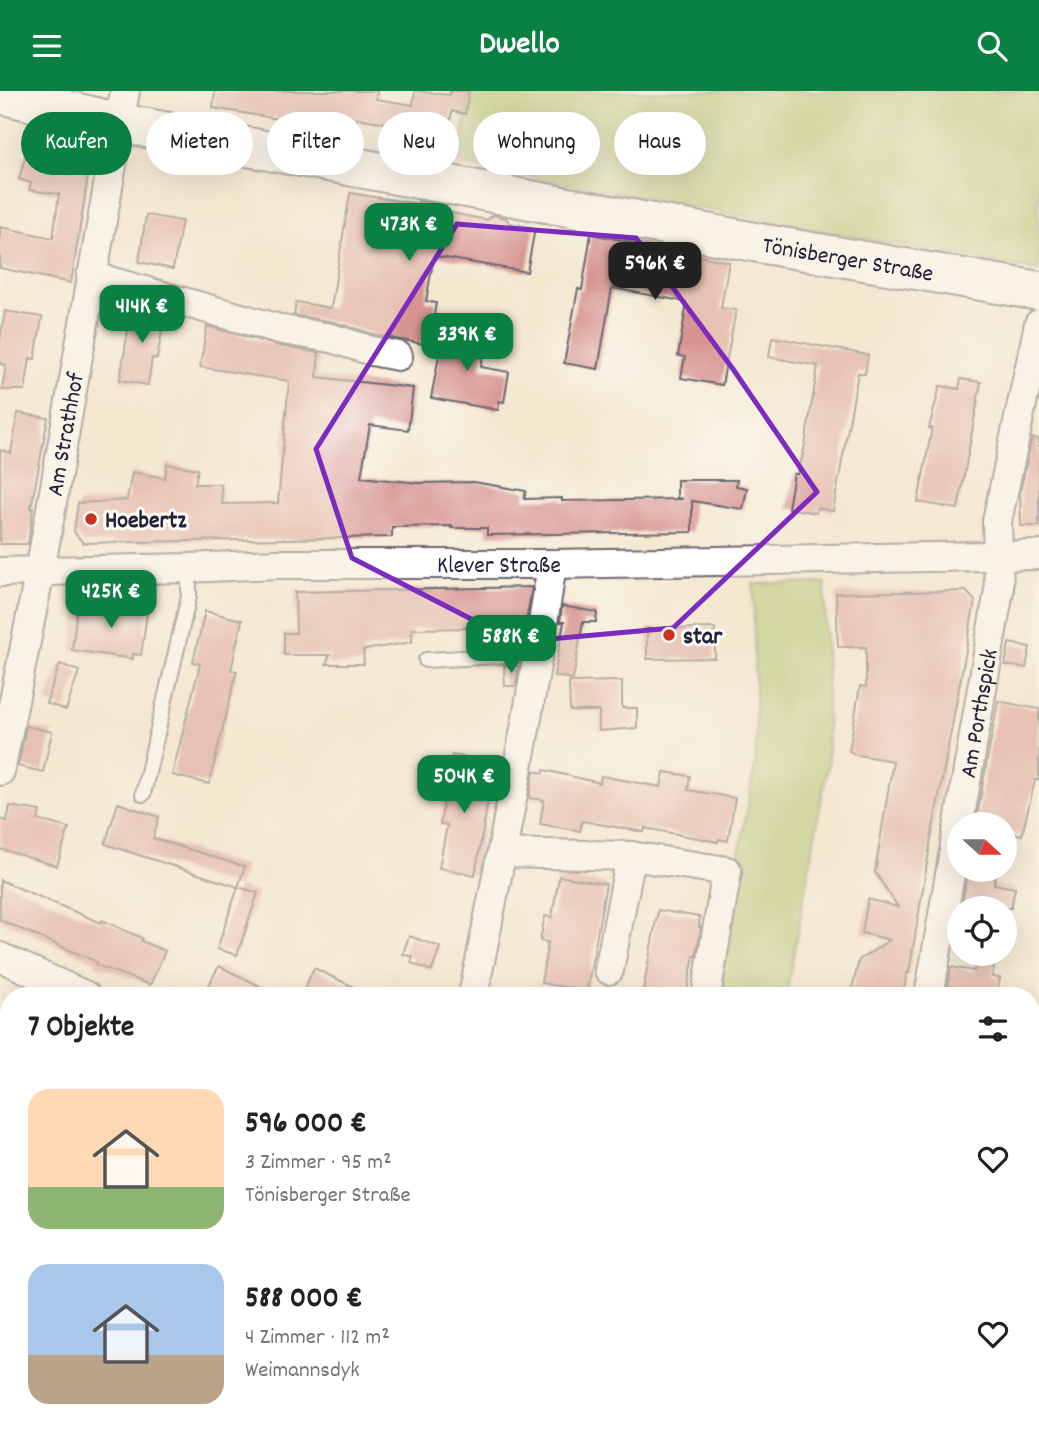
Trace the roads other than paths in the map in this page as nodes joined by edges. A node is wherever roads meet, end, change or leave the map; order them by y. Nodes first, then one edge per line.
1 (0, 94) edge
2 (122, 107) edge
3 (91, 276) junction
4 (1039, 291) edge
5 (1039, 324) edge
6 (398, 356) dead end
7 (998, 555) junction
8 (1039, 555) edge
9 (552, 564) junction
10 (189, 568) junction
11 (40, 571) junction
12 (0, 572) edge
13 (539, 653) junction
14 (426, 660) dead end
15 (6, 714) edge
16 (0, 771) edge
17 (143, 794) dead end
18 (502, 853) junction
19 (631, 856) junction
20 (0, 957) edge
21 (609, 970) dead end
22 (66, 987) edge
23 (475, 987) edge
24 (708, 987) edge
25 (931, 987) edge

1 - 2 street, Tönisberger Straße
2 - 3 street, Am Strathhof
2 - 4 street, Tönisberger Straße
3 - 6 street
3 - 11 street, Am Strathhof
5 - 7 street
7 - 8 street, Klever Straße
7 - 9 street, Klever Straße
7 - 25 street, Am Porthspick
9 - 10 street, Klever Straße
9 - 13 street
10 - 11 street, Klever Straße
10 - 17 lane
11 - 12 street, Klever Straße
11 - 15 street, Am Strathhof
13 - 14 lane
13 - 18 street
15 - 16 street, Am Strathhof
18 - 19 street
18 - 23 street
19 - 21 street
19 - 24 street
20 - 22 street

